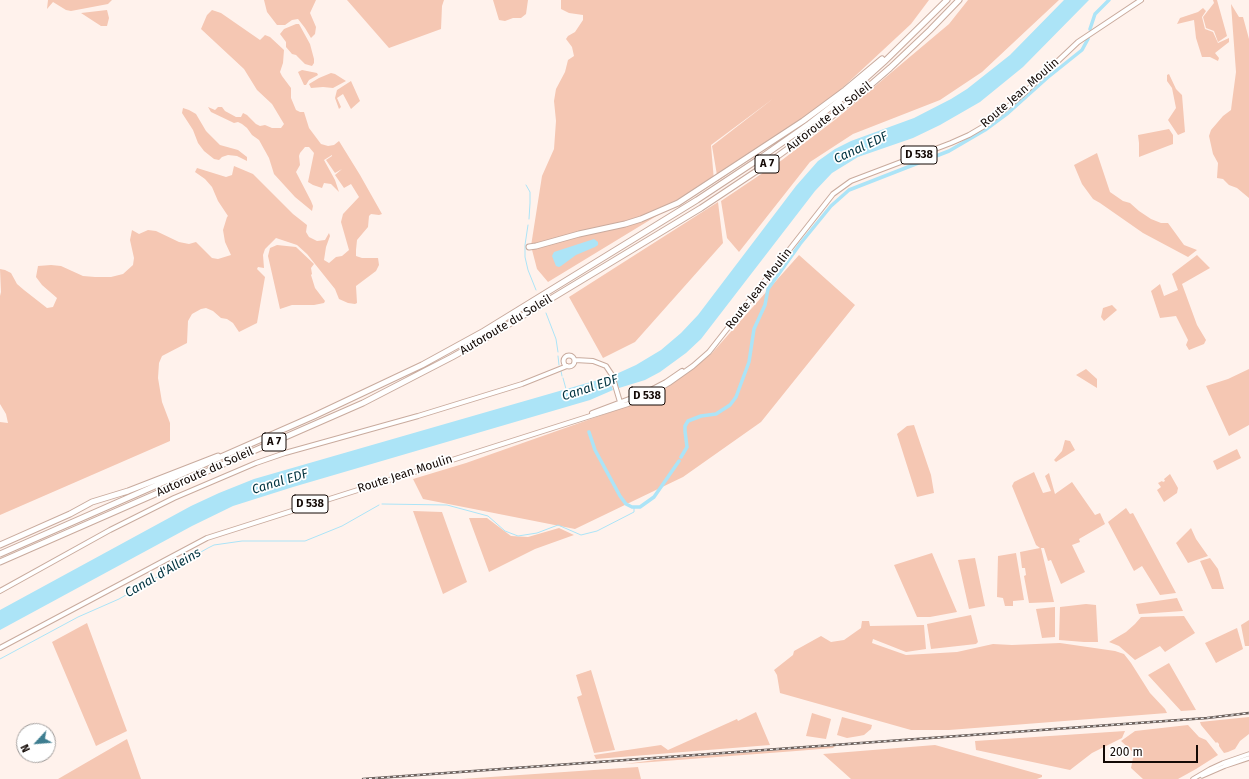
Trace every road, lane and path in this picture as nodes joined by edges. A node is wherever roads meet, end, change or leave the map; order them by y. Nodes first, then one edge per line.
1 (947, 0) edge
2 (959, 0) edge
3 (1141, 0) edge
4 (889, 57) junction
5 (529, 247) dead end
6 (575, 360) junction
7 (564, 366) junction
8 (624, 403) junction
9 (553, 427) junction
10 (256, 442) junction
11 (0, 545) edge
12 (0, 554) edge
13 (0, 562) edge
14 (0, 591) edge
15 (0, 648) edge
16 (1249, 754) edge
17 (1249, 758) edge
18 (1194, 779) edge

1 - 4 highway, Autoroute du Soleil / A 7
2 - 13 highway, Autoroute du Soleil / A 7
3 - 8 main road, Route Jean Moulin / D 538
4 - 5 highway
4 - 10 highway, Autoroute du Soleil / A 7
6 - 7 main road
6 - 7 main road
6 - 8 main road
7 - 14 main road
8 - 9 main road, D 538
8 - 9 main road, Route Jean Moulin / D 538
9 - 15 main road, Route Jean Moulin / D 538
10 - 11 highway
10 - 12 highway, Autoroute du Soleil / A 7
16 - 18 main road
17 - 18 main road

